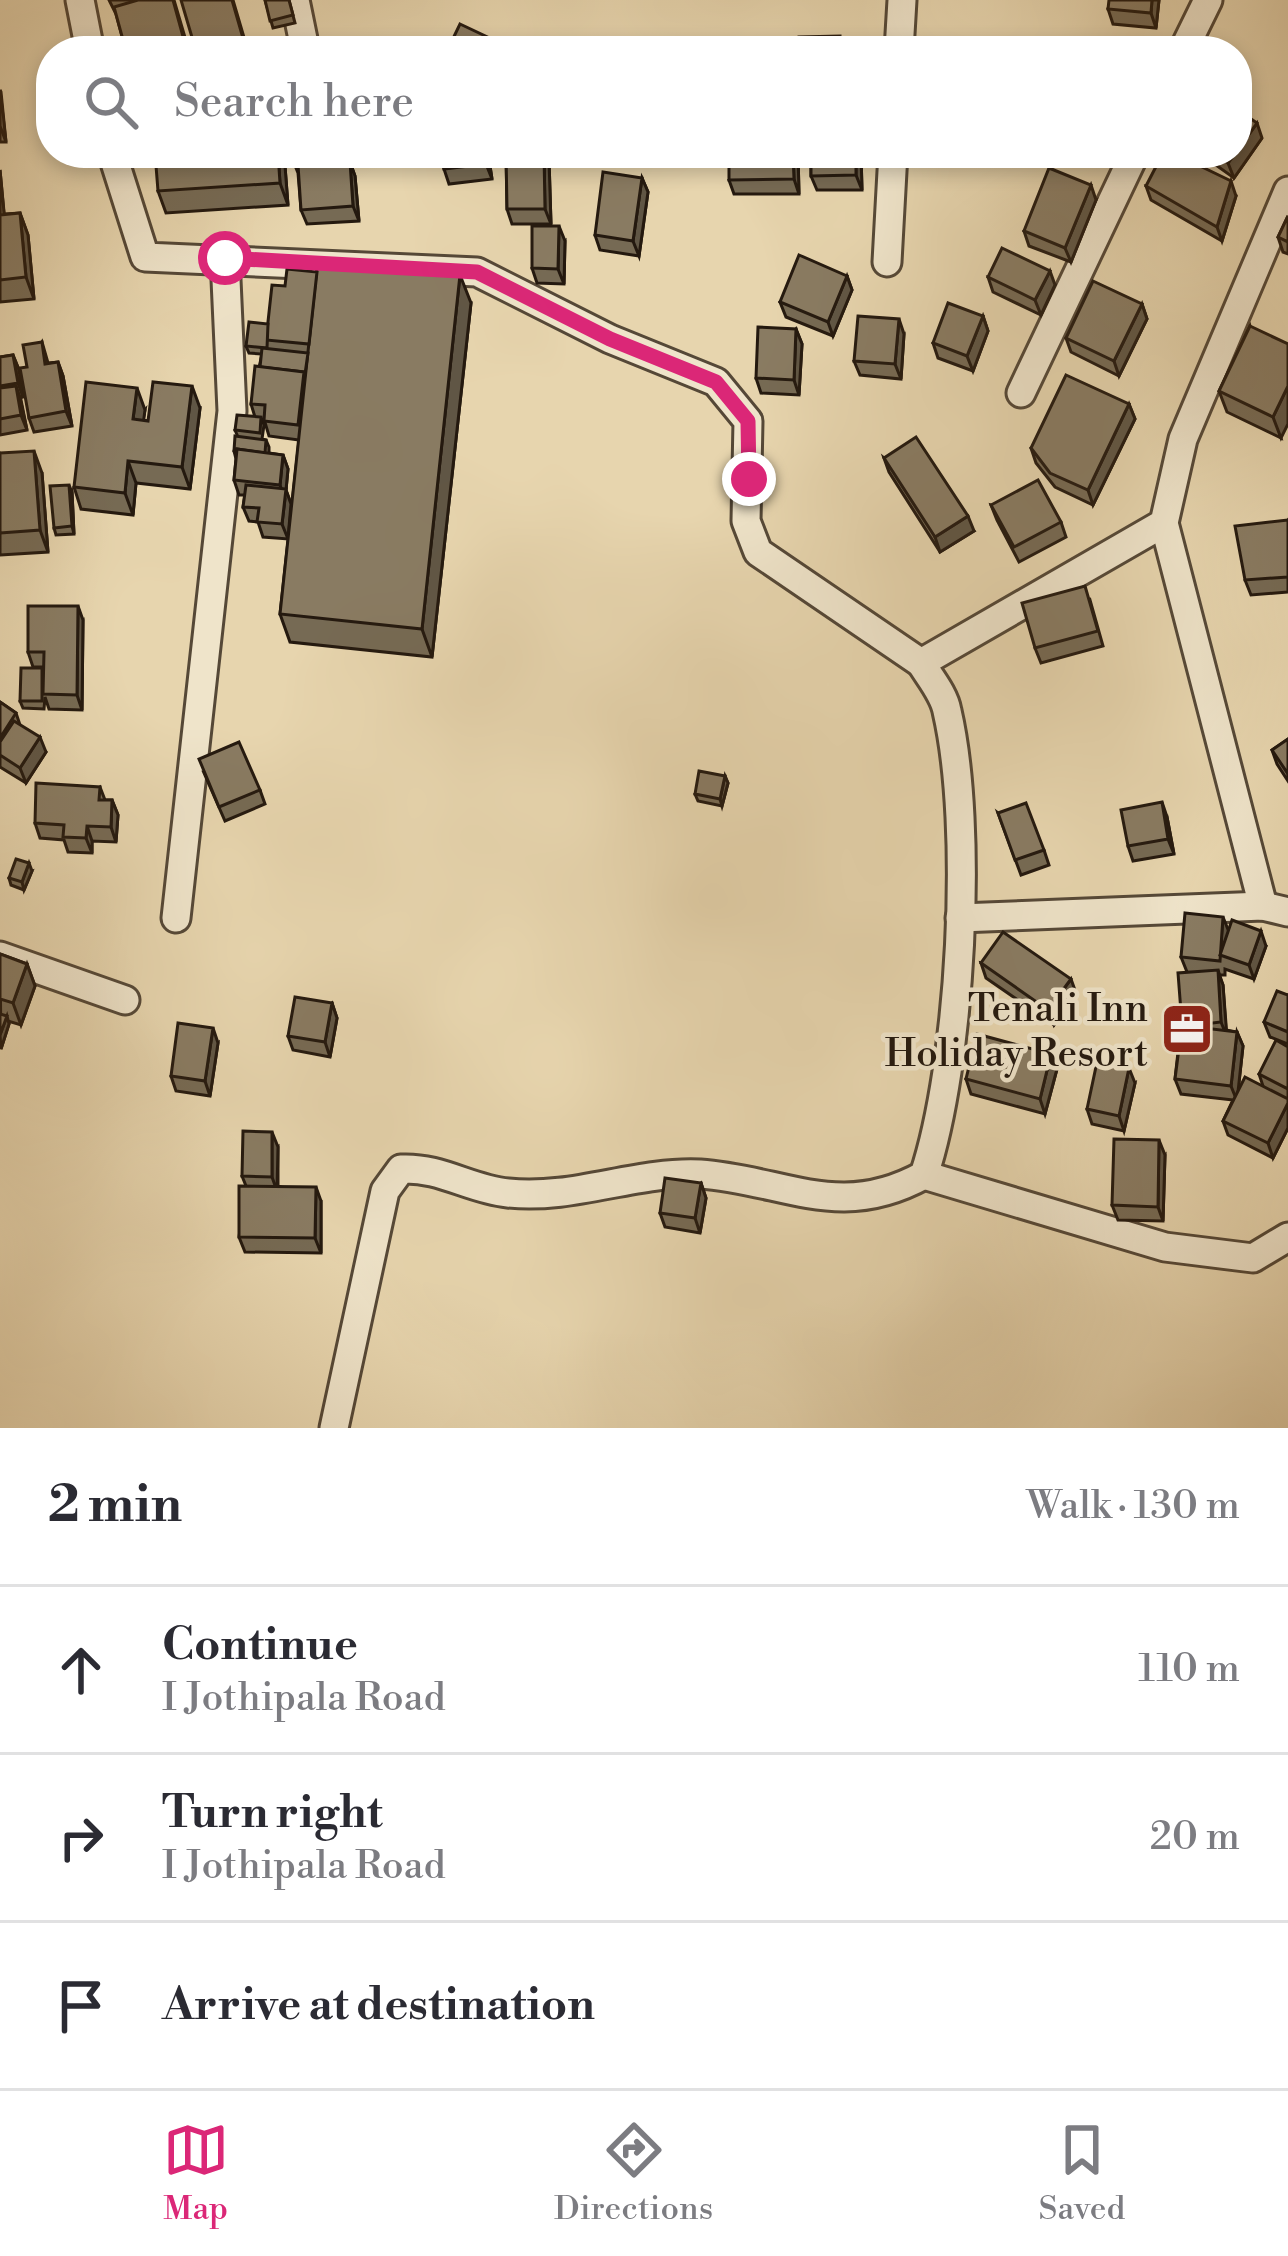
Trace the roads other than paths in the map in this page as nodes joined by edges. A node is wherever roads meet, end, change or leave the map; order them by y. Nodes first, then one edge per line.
1 (80, 0) edge
2 (295, 0) edge
3 (902, 0) edge
4 (1208, 0) edge
5 (87, 36) edge
6 (302, 36) edge
7 (900, 36) edge
8 (1190, 36) edge
9 (117, 168) edge
10 (892, 168) edge
11 (1128, 168) edge
12 (1288, 191) edge
13 (225, 258) junction
14 (887, 262) dead end
15 (1021, 393) dead end
16 (1164, 523) junction
17 (921, 663) junction
18 (1276, 909) edge
19 (176, 918) dead end
20 (960, 918) junction
21 (0, 956) edge
22 (125, 1000) dead end
23 (924, 1175) junction
24 (1288, 1237) edge
25 (334, 1428) edge

1 - 5 street
2 - 6 street
3 - 7 street
4 - 8 street
9 - 13 street
10 - 14 street
11 - 15 street
12 - 16 street
13 - 17 street
13 - 19 street
16 - 17 street
16 - 18 street
17 - 20 street
18 - 20 street
20 - 23 street
21 - 22 street
23 - 24 street
23 - 25 street

